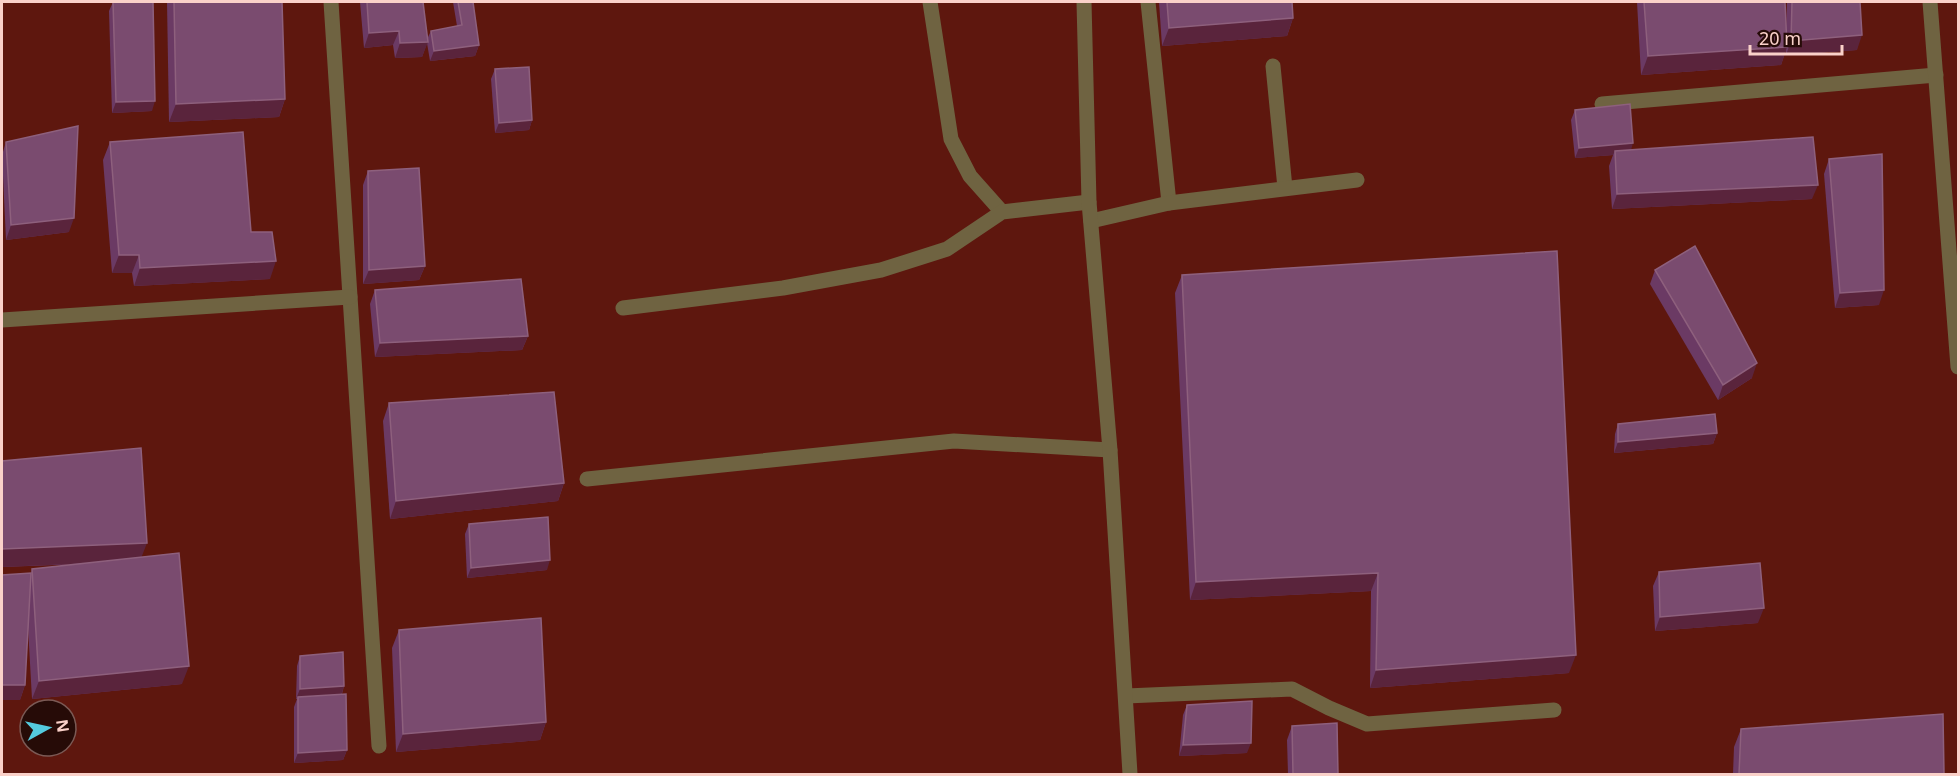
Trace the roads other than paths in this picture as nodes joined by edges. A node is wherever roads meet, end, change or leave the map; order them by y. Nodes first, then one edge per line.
1 (331, 2) edge
2 (930, 2) edge
3 (1084, 2) edge
4 (1148, 2) edge
5 (1930, 2) edge
6 (1273, 66) dead end
7 (1936, 75) junction
8 (1602, 104) dead end
9 (1357, 180) dead end
10 (1285, 188) junction
11 (1089, 202) junction
12 (1169, 203) junction
13 (1002, 212) junction
14 (1091, 221) junction
15 (350, 297) junction
16 (623, 308) dead end
17 (2, 320) edge
18 (1959, 368) edge
19 (1110, 450) junction
20 (587, 479) dead end
21 (1126, 696) junction
22 (1554, 710) dead end
23 (379, 746) dead end
24 (1130, 774) edge

1 - 15 street
2 - 13 street
3 - 11 street
4 - 12 street
5 - 7 street
6 - 10 street
7 - 8 street
7 - 18 street
9 - 10 street
10 - 12 street
11 - 13 street
11 - 14 street
12 - 14 street
13 - 16 street
14 - 19 street
15 - 17 street
15 - 23 street
19 - 20 street
19 - 21 street
21 - 22 street
21 - 24 street

